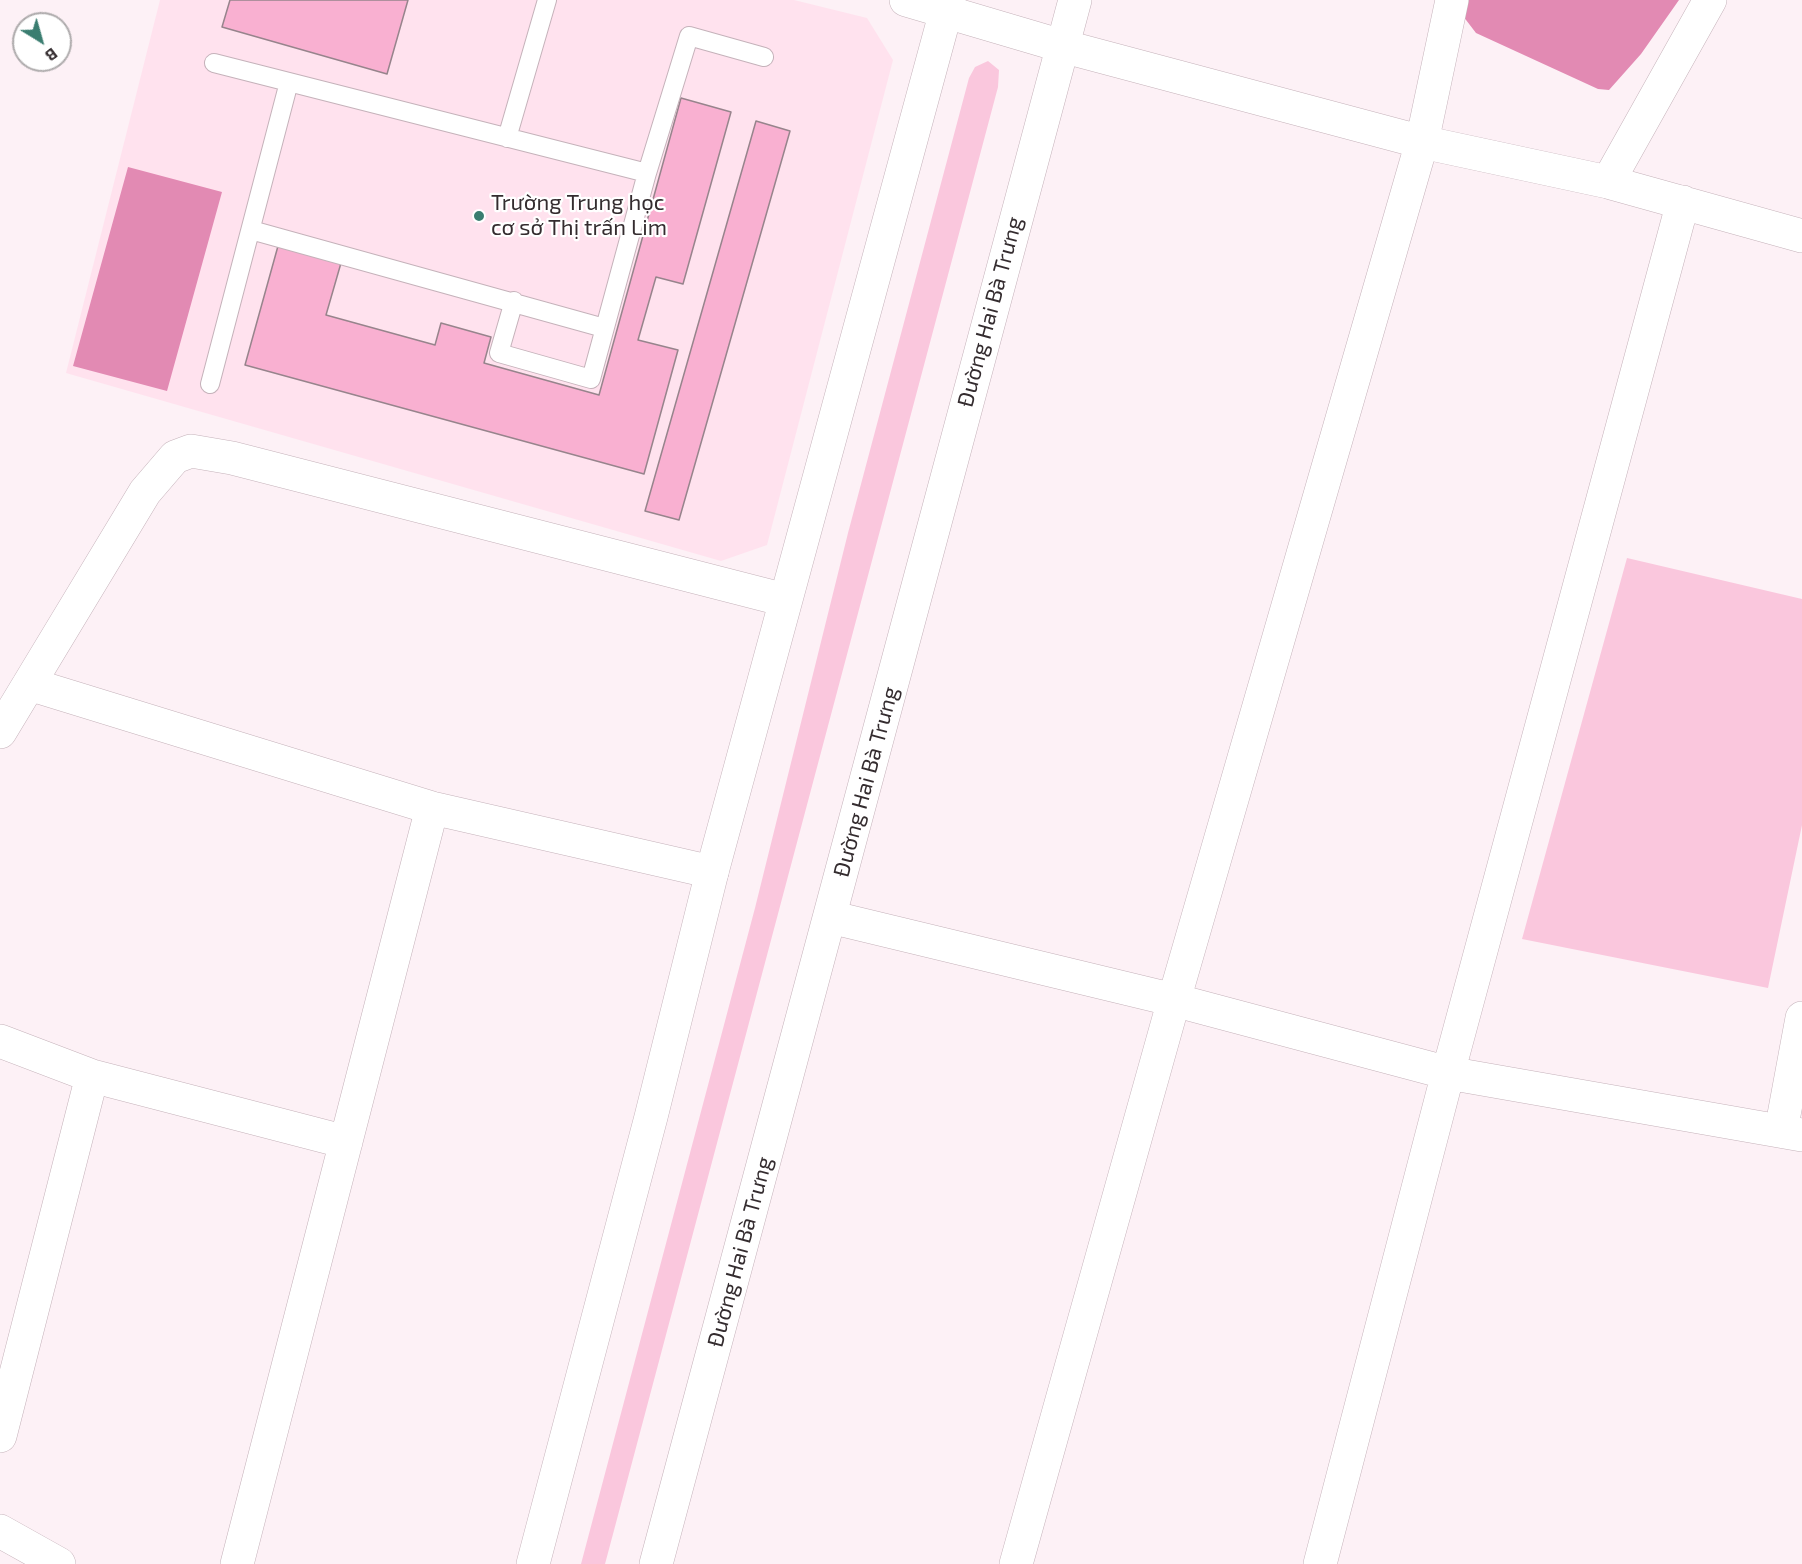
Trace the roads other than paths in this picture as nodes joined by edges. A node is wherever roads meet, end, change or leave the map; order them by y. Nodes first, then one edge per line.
1 (547, 0) edge
2 (906, 0) edge
3 (1075, 0) edge
4 (1452, 0) edge
5 (1710, 0) edge
6 (947, 6) edge
7 (1062, 46) junction
8 (764, 57) dead end
9 (214, 63) dead end
10 (289, 82) junction
11 (507, 138) junction
12 (1422, 142) junction
13 (647, 173) junction
14 (1608, 182) junction
15 (1683, 202) junction
16 (251, 230) junction
17 (1802, 236) edge
18 (514, 301) junction
19 (604, 328) junction
20 (210, 384) dead end
21 (785, 600) junction
22 (29, 684) junction
23 (0, 732) edge
24 (432, 808) junction
25 (712, 872) junction
26 (830, 917) junction
27 (1174, 1000) junction
28 (1802, 1018) edge
29 (0, 1041) edge
30 (1449, 1073) junction
31 (92, 1076) junction
32 (1792, 1133) edge
33 (346, 1142) junction
34 (0, 1436) edge
35 (0, 1531) edge
36 (59, 1564) edge
37 (237, 1564) edge
38 (533, 1564) edge
39 (656, 1564) edge
40 (1016, 1564) edge
41 (1320, 1564) edge

1 - 11 lane
2 - 6 street
3 - 7 street, Đường Hai Bà Trưng
4 - 12 street
5 - 14 street
6 - 7 street
6 - 21 street
7 - 12 street
7 - 26 street, Đường Hai Bà Trưng
8 - 13 lane
9 - 10 lane
10 - 11 lane
10 - 16 lane
11 - 13 lane
12 - 14 street
12 - 27 street
13 - 19 lane
14 - 15 street
15 - 17 street
15 - 30 street
16 - 18 lane
16 - 20 lane
18 - 19 lane
18 - 19 lane
21 - 22 street
21 - 25 street
22 - 23 street
22 - 24 street
24 - 25 street
24 - 33 street
25 - 38 street
26 - 27 street
26 - 39 street, Đường Hai Bà Trưng
27 - 30 street
27 - 40 street
28 - 32 street
29 - 31 street
30 - 32 street
30 - 41 street
31 - 33 street
31 - 34 street
33 - 37 street
35 - 36 street

